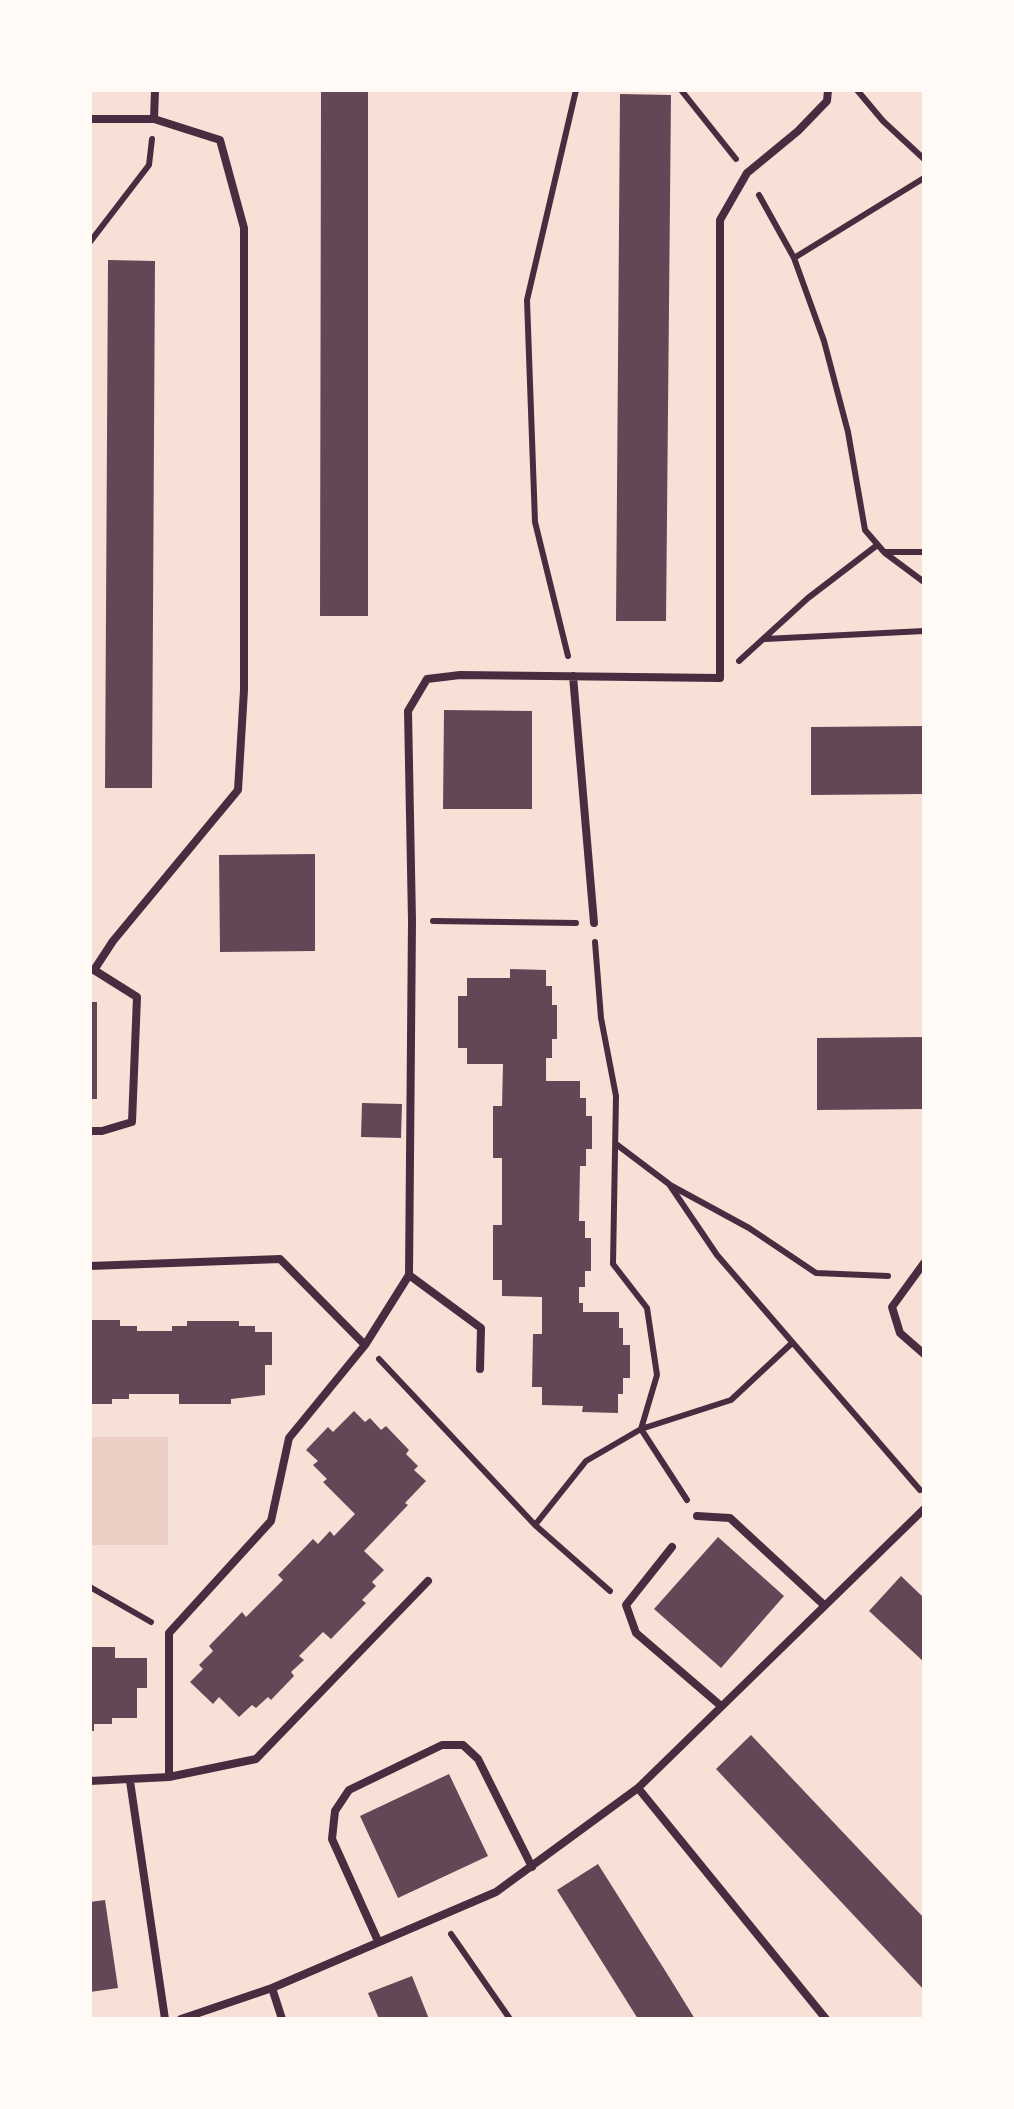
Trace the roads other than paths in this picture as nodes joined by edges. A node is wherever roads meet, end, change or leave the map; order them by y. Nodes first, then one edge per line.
1 (154, 90) edge
2 (828, 90) edge
3 (90, 119) edge
4 (154, 119) junction
5 (573, 676) junction
6 (594, 923) road end
7 (92, 970) edge
8 (90, 1131) edge
9 (924, 1263) edge
10 (90, 1266) edge
11 (410, 1276) junction
12 (366, 1345) junction
13 (924, 1354) edge
14 (480, 1369) dead end
15 (924, 1509) edge
16 (698, 1516) road end
17 (672, 1548) dead end
18 (428, 1581) dead end
19 (824, 1605) junction
20 (721, 1706) junction
21 (169, 1777) junction
22 (90, 1781) edge
23 (130, 1781) junction
24 (638, 1788) junction
25 (532, 1866) junction
26 (378, 1941) junction
27 (272, 1988) junction
28 (164, 2019) edge
29 (181, 2019) edge
30 (282, 2019) edge
31 (826, 2019) edge

1 - 4 lane
2 - 5 lane
3 - 4 lane
4 - 7 lane
5 - 6 lane
5 - 11 lane
7 - 8 lane
9 - 13 lane
10 - 12 lane
11 - 12 lane
11 - 14 lane
12 - 21 lane
15 - 19 lane
16 - 19 lane
17 - 20 lane
18 - 21 lane
19 - 20 lane
20 - 24 lane
21 - 23 lane
22 - 23 lane
23 - 28 lane
24 - 25 lane
24 - 31 lane
25 - 26 lane
25 - 26 lane
26 - 27 lane
27 - 29 lane
27 - 30 lane

